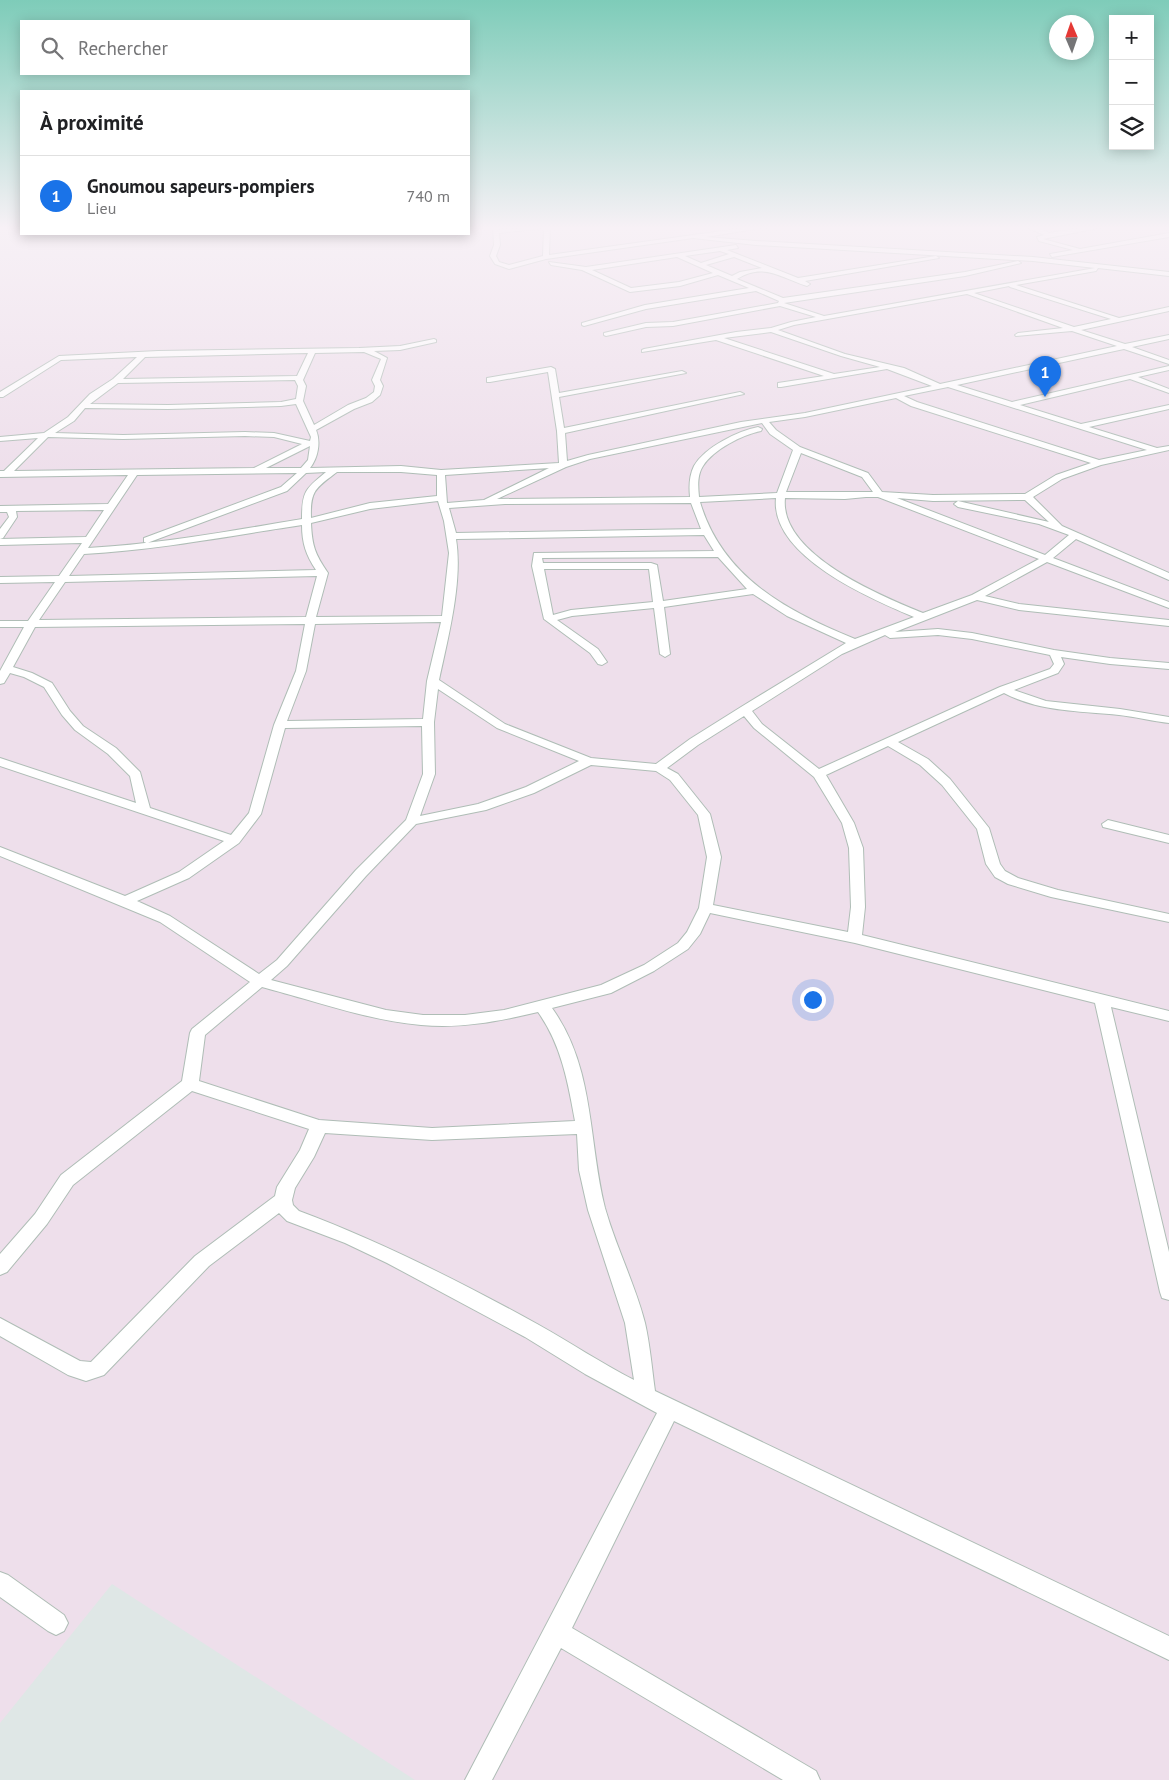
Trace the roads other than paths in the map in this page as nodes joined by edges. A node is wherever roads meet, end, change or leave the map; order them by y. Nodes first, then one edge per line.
1 (638, 309) edge
2 (746, 309) edge
3 (801, 309) edge
4 (875, 309) edge
5 (1016, 309) edge
6 (1085, 309) edge
7 (1169, 309) edge
8 (826, 318) junction
9 (1120, 320) junction
10 (584, 324) dead end
11 (1073, 329) junction
12 (772, 330) junction
13 (606, 334) dead end
14 (1018, 336) dead end
15 (1169, 337) edge
16 (716, 338) junction
17 (434, 341) dead end
18 (1125, 346) junction
19 (359, 350) junction
20 (312, 351) junction
21 (644, 351) dead end
22 (143, 356) junction
23 (1169, 362) edge
24 (889, 367) junction
25 (1169, 368) edge
26 (682, 373) dead end
27 (832, 376) junction
28 (1130, 377) junction
29 (299, 378) junction
30 (116, 380) junction
31 (490, 380) dead end
32 (781, 385) dead end
33 (943, 385) junction
34 (1169, 391) edge
35 (740, 394) dead end
36 (0, 395) edge
37 (897, 395) junction
38 (555, 396) junction
39 (299, 401) junction
40 (1012, 404) junction
41 (83, 406) junction
42 (1169, 407) edge
43 (765, 423) junction
44 (1081, 426) junction
45 (312, 429) junction
46 (561, 431) junction
47 (46, 435) junction
48 (0, 439) edge
49 (310, 444) junction
50 (1169, 448) edge
51 (797, 449) junction
52 (1158, 451) junction
53 (1099, 462) junction
54 (563, 465) junction
55 (305, 469) junction
56 (254, 470) junction
57 (335, 470) junction
58 (134, 473) junction
59 (3, 474) edge
60 (440, 474) junction
61 (781, 495) junction
62 (880, 495) junction
63 (1027, 497) junction
64 (933, 498) junction
65 (695, 500) junction
66 (443, 502) junction
67 (479, 504) junction
68 (111, 507) junction
69 (0, 509) edge
70 (11, 509) junction
71 (308, 521) junction
72 (1064, 529) junction
73 (705, 532) junction
74 (534, 535) junction
75 (1076, 535) junction
76 (0, 536) edge
77 (453, 536) junction
78 (88, 540) junction
79 (0, 542) edge
80 (122, 548) junction
81 (81, 550) junction
82 (720, 554) junction
83 (1046, 559) junction
84 (537, 561) junction
85 (323, 573) junction
86 (1169, 577) edge
87 (0, 580) edge
88 (61, 580) junction
89 (755, 591) junction
90 (976, 597) junction
91 (658, 604) junction
92 (1169, 605) edge
93 (923, 617) junction
94 (549, 618) junction
95 (447, 619) junction
96 (310, 621) junction
97 (1169, 623) edge
98 (0, 624) edge
99 (31, 624) junction
100 (877, 635) junction
101 (855, 644) junction
102 (1054, 652) junction
103 (665, 654) dead end
104 (602, 662) dead end
105 (1169, 666) edge
106 (8, 669) junction
107 (0, 681) edge
108 (433, 682) junction
109 (1004, 689) junction
110 (745, 709) junction
111 (1169, 720) edge
112 (428, 722) junction
113 (280, 725) junction
114 (888, 741) junction
115 (589, 761) junction
116 (0, 762) edge
117 (659, 768) junction
118 (818, 774) junction
119 (144, 811) junction
120 (412, 821) junction
121 (1108, 824) dead end
122 (1169, 839) edge
123 (234, 840) junction
124 (0, 851) edge
125 (125, 901) junction
126 (706, 908) junction
127 (1169, 918) edge
128 (856, 938) junction
129 (261, 982) junction
130 (1102, 999) junction
131 (542, 1006) junction
132 (1169, 1016) edge
133 (190, 1084) junction
134 (318, 1126) junction
135 (585, 1127) junction
136 (283, 1200) junction
137 (0, 1267) edge
138 (1169, 1292) edge
139 (0, 1326) edge
140 (646, 1395) junction
141 (670, 1409) junction
142 (0, 1583) edge
143 (56, 1623) dead end
144 (557, 1632) junction
145 (1169, 1648) edge
146 (478, 1780) edge
147 (807, 1780) edge

1 - 10 street
2 - 13 street
3 - 8 street
4 - 8 street
5 - 11 street
6 - 9 street
7 - 9 street
8 - 12 street
9 - 11 street
11 - 14 street
11 - 18 street
12 - 16 street
12 - 24 street
15 - 18 street
16 - 21 street
16 - 27 street
17 - 19 street
18 - 23 street
18 - 33 street
19 - 20 street
19 - 45 street
20 - 22 street
20 - 29 street
22 - 30 street
22 - 36 street
24 - 27 street
24 - 33 street
25 - 28 street
26 - 38 street
27 - 32 street
28 - 34 street
28 - 40 street
29 - 30 street
29 - 39 street
30 - 41 street
31 - 38 street
33 - 37 street
33 - 40 street
35 - 46 street
37 - 43 street
37 - 53 street
38 - 46 street
39 - 41 street
39 - 45 street
40 - 44 street
41 - 47 street
42 - 44 street
43 - 51 street
43 - 54 street
43 - 65 street
44 - 52 street
45 - 49 street
46 - 54 street
47 - 48 street
47 - 49 street
47 - 59 street
49 - 55 street
49 - 56 street
50 - 52 street
51 - 61 street
51 - 62 street
52 - 53 street
53 - 63 street
54 - 60 street
54 - 67 street
55 - 56 street
55 - 57 street
55 - 80 street
56 - 58 street
57 - 60 street
57 - 71 street
58 - 59 street
58 - 68 street
60 - 66 street
61 - 62 street
61 - 65 street
61 - 93 street
62 - 64 street
62 - 83 street
63 - 64 street
63 - 72 street
64 - 72 street
65 - 67 street
65 - 73 street
66 - 67 street
66 - 71 street
66 - 77 street
68 - 70 street
68 - 78 street
69 - 70 street
70 - 76 street
71 - 80 street
71 - 85 street
72 - 75 street
73 - 74 street
73 - 82 street
74 - 77 street
74 - 84 street
75 - 83 street
75 - 86 street
77 - 95 street
78 - 79 street
78 - 81 street
80 - 81 street
81 - 88 street
82 - 84 street
82 - 89 street
83 - 90 street
83 - 92 street
84 - 91 street
84 - 94 street
85 - 88 street
85 - 96 street
87 - 88 street
88 - 99 street
89 - 91 street
89 - 101 street
90 - 93 street
90 - 97 street
91 - 94 street
91 - 103 street
93 - 100 street
94 - 104 street
95 - 96 street
95 - 108 street
96 - 99 street
96 - 113 street
98 - 99 street
99 - 106 street
100 - 101 street
100 - 102 street
101 - 110 street
102 - 105 street
102 - 109 street
106 - 107 street
106 - 119 street
108 - 112 street
108 - 115 street
109 - 111 street
109 - 114 street
110 - 117 street
110 - 118 street
112 - 113 street
112 - 120 street
113 - 123 street
114 - 118 street
114 - 127 street
115 - 117 street
115 - 120 street
116 - 119 street
117 - 126 street
118 - 128 street
119 - 123 street
120 - 129 street
121 - 122 street
123 - 125 street
124 - 125 street
125 - 129 street
126 - 128 street
126 - 131 street
128 - 130 street
129 - 131 street
129 - 133 street
130 - 132 street
130 - 138 street
131 - 135 street
133 - 134 street
133 - 137 street
134 - 135 street
134 - 136 street
135 - 140 street
136 - 139 street
136 - 140 street
140 - 141 street
141 - 144 street
141 - 145 street
142 - 143 street
144 - 146 street
144 - 147 street

